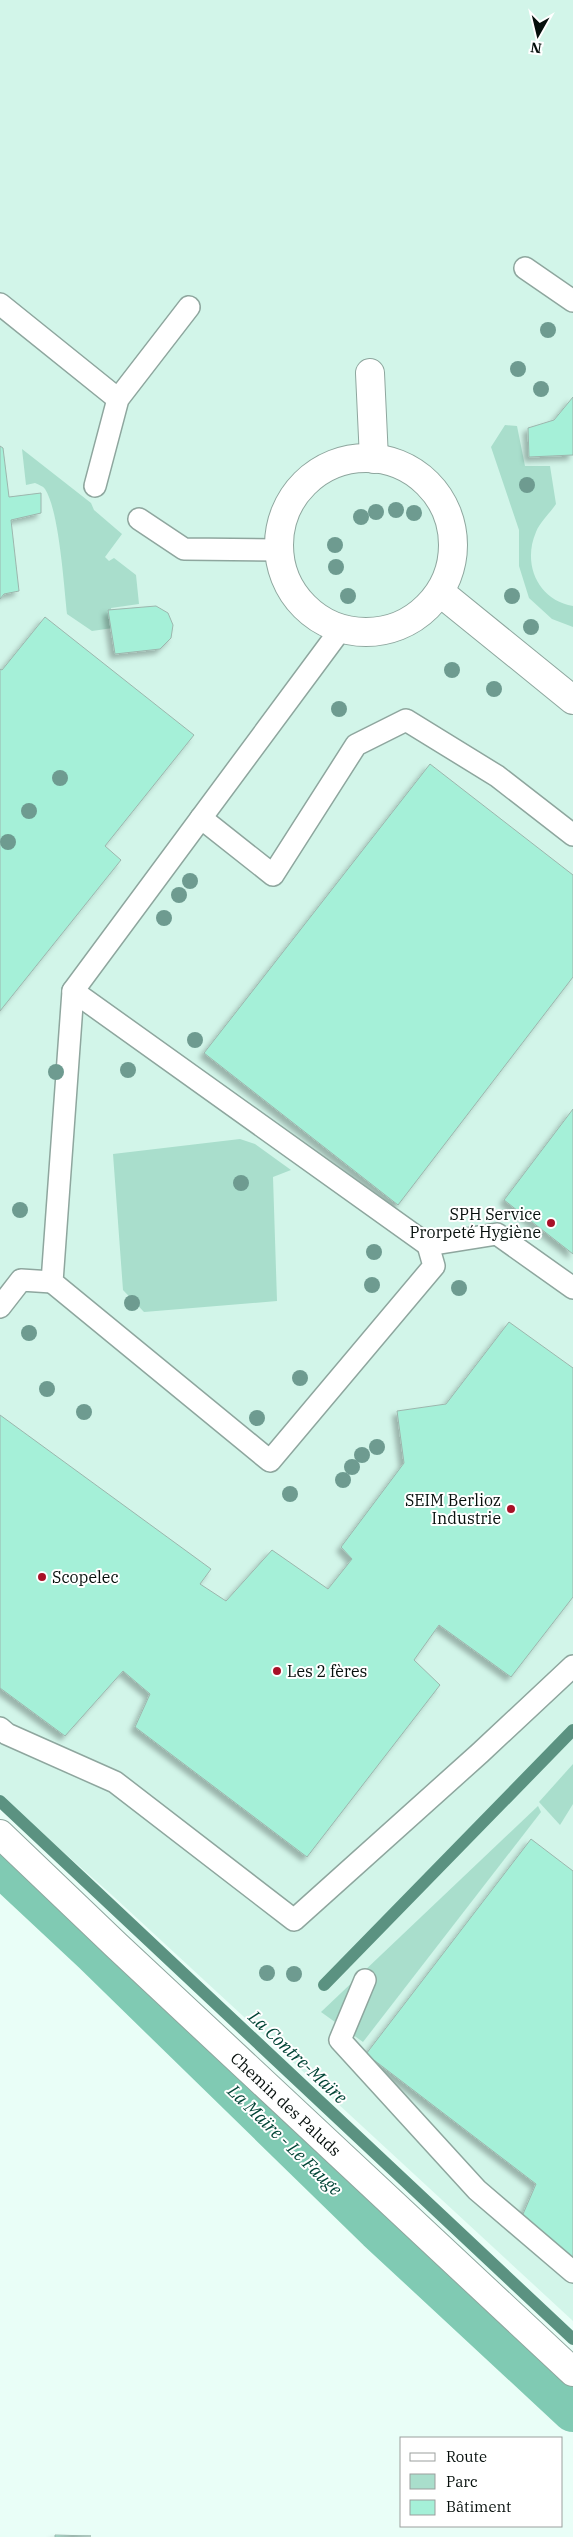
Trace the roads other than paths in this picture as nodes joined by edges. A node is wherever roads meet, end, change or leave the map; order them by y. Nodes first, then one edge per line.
1 (526, 268) dead end
2 (573, 301) edge
3 (0, 304) edge
4 (189, 307) dead end
5 (370, 373) dead end
6 (118, 399) junction
7 (374, 459) junction
8 (95, 486) dead end
9 (139, 519) dead end
10 (278, 550) junction
11 (441, 593) junction
12 (341, 629) junction
13 (573, 700) edge
14 (201, 818) junction
15 (573, 835) edge
16 (73, 991) junction
17 (428, 1244) junction
18 (52, 1282) junction
19 (573, 1288) edge
20 (0, 1307) edge
21 (573, 1666) edge
22 (0, 1728) edge
23 (0, 1834) edge
24 (365, 1980) dead end
25 (573, 2272) edge
26 (573, 2372) edge

1 - 2 lane
3 - 6 lane
4 - 6 lane
5 - 7 street
6 - 8 lane
7 - 10 street
7 - 11 street
9 - 10 lane
10 - 12 street
11 - 12 street
11 - 13 street
12 - 14 lane
14 - 15 lane
14 - 16 lane
16 - 17 lane
16 - 18 lane
17 - 18 lane
17 - 19 lane
18 - 20 lane
21 - 22 lane
23 - 26 street, Chemin des Paluds
24 - 25 lane

